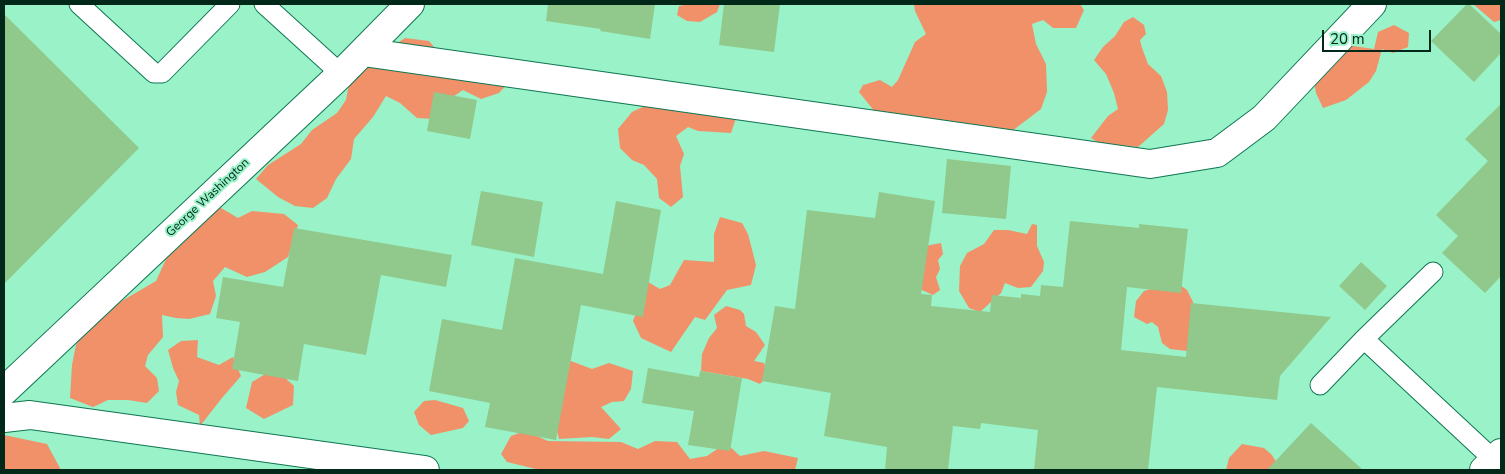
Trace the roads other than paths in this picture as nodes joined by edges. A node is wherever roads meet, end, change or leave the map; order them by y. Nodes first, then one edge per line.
1 (79, 4) edge
2 (230, 4) edge
3 (264, 4) edge
4 (410, 4) edge
5 (1372, 4) edge
6 (363, 52) junction
7 (341, 74) junction
8 (1433, 272) dead end
9 (1364, 339) junction
10 (1320, 385) dead end
11 (4, 391) edge
12 (4, 418) edge
13 (1493, 461) edge
14 (425, 470) edge

1 - 2 lane
3 - 7 lane
4 - 6 street, George Washington
5 - 6 street
6 - 7 street, George Washington
7 - 11 street, George Washington
8 - 9 lane
9 - 10 lane
9 - 13 lane
12 - 14 street

